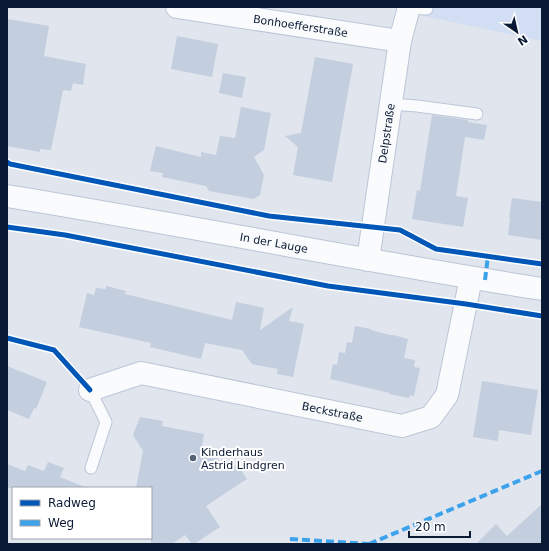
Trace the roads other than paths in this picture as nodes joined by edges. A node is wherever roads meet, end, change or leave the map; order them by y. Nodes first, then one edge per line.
1 (176, 7) edge
2 (415, 8) edge
3 (400, 41) junction
4 (391, 104) junction
5 (477, 114) dead end
6 (7, 196) edge
7 (368, 260) junction
8 (471, 278) junction
9 (542, 289) edge
10 (90, 390) joint
11 (91, 468) dead end

1 - 3 street, Bonhoefferstraße
2 - 3 street, Delpstraße
3 - 4 street, Delpstraße
4 - 5 lane
4 - 7 street, Delpstraße
6 - 7 street, In der Lauge
7 - 8 street, In der Lauge
8 - 9 street, In der Lauge
8 - 10 street, Beckstraße
10 - 11 lane

